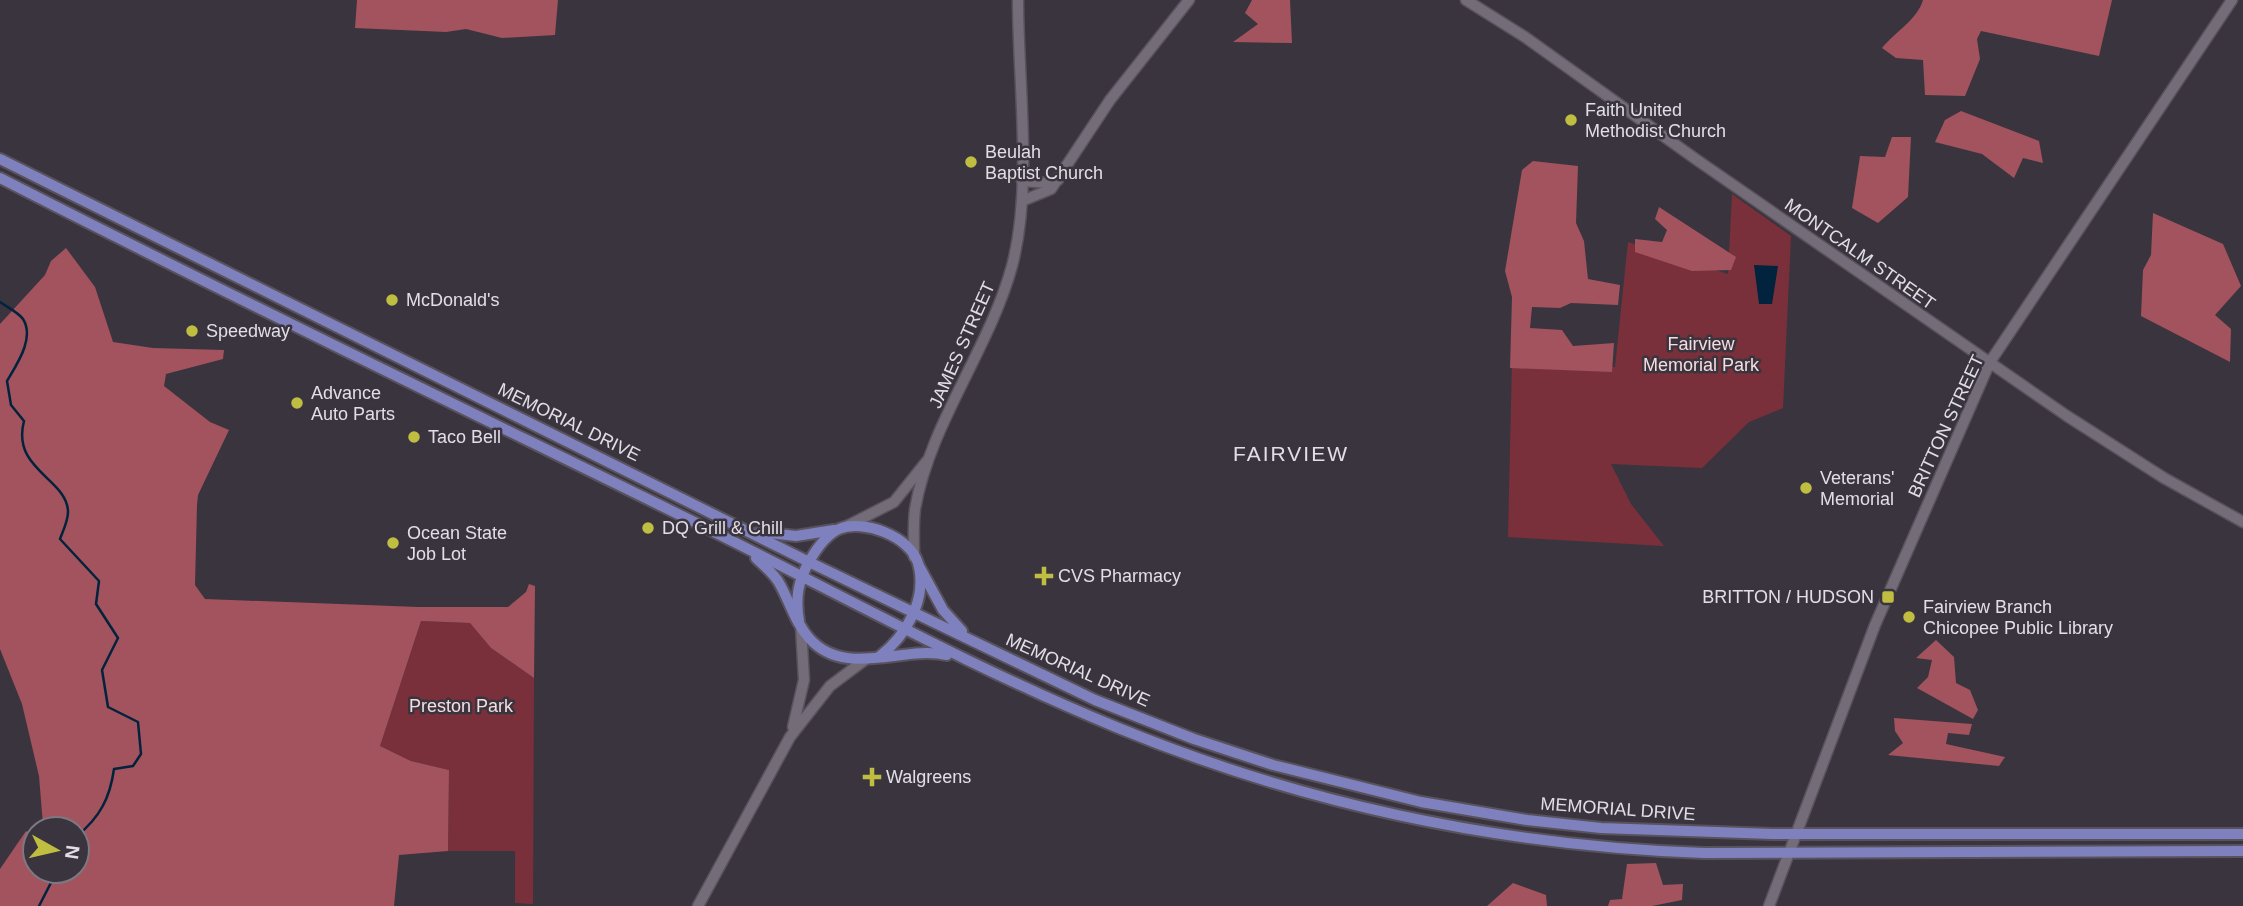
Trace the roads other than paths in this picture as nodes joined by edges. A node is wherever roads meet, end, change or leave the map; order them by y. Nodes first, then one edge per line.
1 (1018, 0) edge
2 (1189, 0) edge
3 (1466, 0) edge
4 (2232, 0) edge
5 (0, 159) edge
6 (0, 178) edge
7 (1059, 180) junction
8 (1022, 181) junction
9 (1022, 201) junction
10 (1990, 362) junction
11 (415, 365) junction
12 (409, 384) junction
13 (929, 459) junction
14 (2243, 522) edge
15 (744, 528) junction
16 (841, 529) junction
17 (746, 549) junction
18 (916, 560) junction
19 (809, 562) junction
20 (801, 577) junction
21 (914, 611) junction
22 (800, 624) junction
23 (905, 629) junction
24 (981, 645) junction
25 (879, 657) junction
26 (866, 659) junction
27 (971, 662) junction
28 (790, 737) junction
29 (1794, 834) junction
30 (2243, 834) edge
31 (1788, 851) junction
32 (2243, 851) edge
33 (1768, 905) edge
34 (698, 906) edge

1 - 8 main road, JAMES STREET
2 - 7 main road
3 - 10 main road, MONTCALM STREET
4 - 10 main road, BRITTON STREET
5 - 11 main road, MEMORIAL DRIVE
6 - 12 main road, MEMORIAL DRIVE
7 - 8 main road
7 - 9 main road
8 - 9 main road, JAMES STREET
9 - 13 main road, JAMES STREET
10 - 14 main road, MONTCALM STREET
10 - 29 main road, BRITTON STREET
11 - 12 main road
11 - 15 main road, MEMORIAL DRIVE
12 - 17 main road, MEMORIAL DRIVE
13 - 16 main road, JAMES STREET
13 - 18 main road, JAMES STREET
15 - 16 main road
15 - 19 main road, MEMORIAL DRIVE
16 - 18 main road
16 - 19 main road
17 - 20 main road, MEMORIAL DRIVE
17 - 22 main road
18 - 21 main road
18 - 24 main road
19 - 20 main road
19 - 21 main road, MEMORIAL DRIVE
20 - 22 main road
20 - 23 main road, MEMORIAL DRIVE
21 - 23 main road
21 - 24 main road, MEMORIAL DRIVE
22 - 26 main road
22 - 28 main road
23 - 25 main road
23 - 27 main road, MEMORIAL DRIVE
24 - 29 main road, MEMORIAL DRIVE
25 - 26 main road
25 - 27 main road
26 - 28 main road
27 - 31 main road, MEMORIAL DRIVE
28 - 34 main road
29 - 30 main road, MEMORIAL DRIVE
29 - 31 main road, BRITTON STREET
31 - 32 main road, MEMORIAL DRIVE
31 - 33 main road, BRITTON STREET

